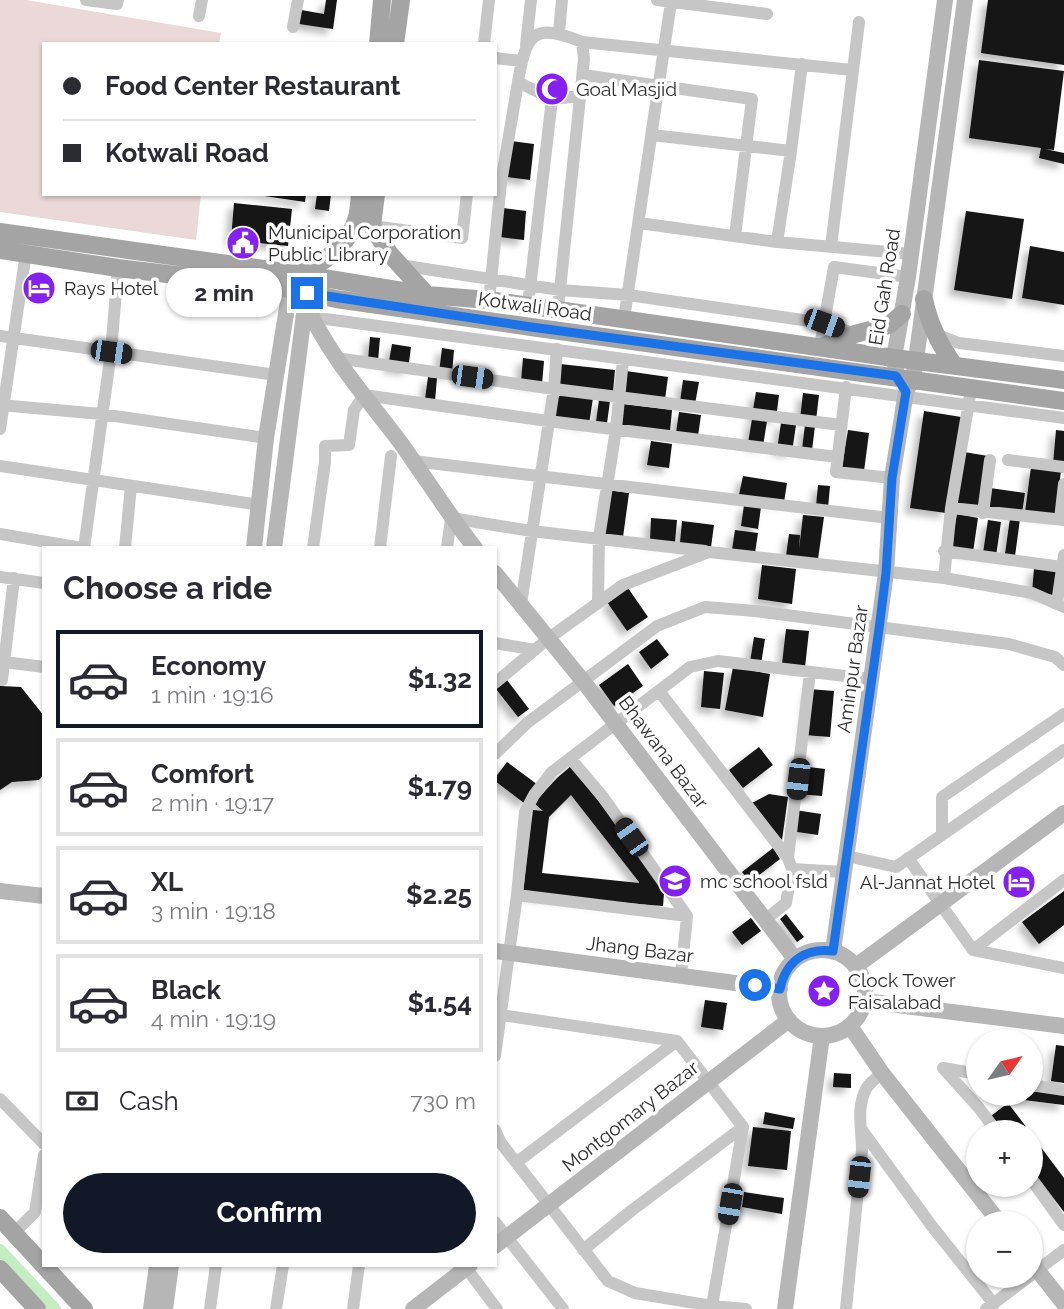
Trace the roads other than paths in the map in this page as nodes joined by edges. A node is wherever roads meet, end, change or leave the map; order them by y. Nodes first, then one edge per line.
1 (86, 0) edge
2 (118, 0) edge
3 (202, 0) edge
4 (298, 0) edge
5 (382, 0) edge
6 (401, 0) edge
7 (489, 0) edge
8 (531, 0) edge
9 (562, 0) edge
10 (945, 0) edge
11 (965, 0) edge
12 (664, 1) edge
13 (767, 14) dead end
14 (199, 16) dead end
15 (859, 22) dead end
16 (293, 27) dead end
17 (559, 32) junction
18 (378, 42) edge
19 (395, 42) edge
20 (484, 42) edge
21 (582, 42) junction
22 (526, 45) junction
23 (664, 50) junction
24 (497, 58) edge
25 (522, 61) junction
26 (802, 64) junction
27 (852, 70) junction
28 (583, 75) junction
29 (518, 82) junction
30 (659, 86) junction
31 (581, 96) junction
32 (552, 99) junction
33 (652, 135) junction
34 (746, 146) junction
35 (791, 151) junction
36 (360, 196) edge
37 (376, 196) edge
38 (467, 196) edge
39 (639, 223) junction
40 (372, 226) junction
41 (0, 232) edge
42 (735, 236) junction
43 (777, 242) junction
44 (831, 246) junction
45 (0, 250) edge
46 (26, 253) junction
47 (911, 254) junction
48 (399, 265) junction
49 (118, 268) junction
50 (908, 277) junction
51 (492, 280) junction
52 (530, 285) junction
53 (560, 290) junction
54 (303, 295) junction
55 (427, 295) junction
56 (628, 295) junction
57 (924, 299) junction
58 (489, 300) junction
59 (528, 305) junction
60 (558, 309) junction
61 (902, 314) junction
62 (624, 319) junction
63 (824, 323) junction
64 (855, 334) junction
65 (935, 334) junction
66 (0, 336) edge
67 (14, 338) junction
68 (958, 343) junction
69 (820, 347) junction
70 (557, 349) junction
71 (111, 352) junction
72 (1064, 356) edge
73 (337, 358) junction
74 (894, 358) junction
75 (623, 360) junction
76 (916, 360) junction
77 (954, 365) junction
78 (275, 374) junction
79 (1064, 380) edge
80 (905, 385) junction
81 (846, 387) junction
82 (554, 389) junction
83 (364, 395) junction
84 (970, 396) junction
85 (619, 397) junction
86 (1064, 401) edge
87 (2, 405) edge
88 (101, 414) junction
89 (1064, 418) edge
90 (548, 421) junction
91 (841, 425) junction
92 (0, 429) edge
93 (616, 429) junction
94 (266, 438) junction
95 (391, 456) dead end
96 (837, 457) junction
97 (990, 460) dead end
98 (1008, 460) dead end
99 (413, 461) junction
100 (0, 466) edge
101 (1064, 467) edge
102 (539, 474) junction
103 (892, 478) junction
104 (93, 482) junction
105 (607, 483) junction
106 (1064, 484) edge
107 (131, 486) junction
108 (260, 505) junction
109 (951, 508) junction
110 (983, 513) junction
111 (889, 517) junction
112 (451, 518) junction
113 (1062, 519) edge
114 (531, 531) junction
115 (0, 534) edge
116 (599, 538) junction
117 (71, 546) edge
118 (83, 546) edge
119 (125, 546) edge
120 (254, 546) edge
121 (274, 546) edge
122 (313, 546) edge
123 (380, 546) edge
124 (447, 546) edge
125 (473, 546) edge
126 (945, 551) junction
127 (709, 552) junction
128 (1063, 561) edge
129 (886, 573) junction
130 (497, 575) edge
131 (0, 577) edge
132 (14, 578) junction
133 (944, 578) junction
134 (42, 583) edge
135 (598, 602) junction
136 (521, 604) junction
137 (1061, 605) edge
138 (879, 629) junction
139 (549, 638) junction
140 (497, 643) edge
141 (535, 650) junction
142 (4, 662) junction
143 (1064, 665) edge
144 (42, 667) edge
145 (810, 673) junction
146 (871, 679) junction
147 (2, 680) dead end
148 (497, 681) edge
149 (583, 681) junction
150 (659, 691) junction
151 (1064, 714) edge
152 (616, 724) junction
153 (1064, 750) edge
154 (497, 752) edge
155 (569, 758) junction
156 (1064, 813) edge
157 (942, 833) junction
158 (908, 858) junction
159 (790, 863) junction
160 (846, 864) junction
161 (1064, 880) edge
162 (0, 891) edge
163 (517, 895) junction
164 (42, 896) edge
165 (942, 903) junction
166 (687, 916) junction
167 (765, 920) junction
168 (973, 950) junction
169 (833, 951) junction
170 (502, 952) edge
171 (795, 959) junction
172 (856, 965) junction
173 (1064, 968) edge
174 (681, 975) junction
175 (780, 989) junction
176 (863, 1005) junction
177 (501, 1015) junction
178 (789, 1020) junction
179 (850, 1026) junction
180 (1064, 1026) edge
181 (822, 1036) junction
182 (677, 1041) junction
183 (497, 1042) edge
184 (966, 1072) edge
185 (882, 1073) junction
186 (709, 1082) junction
187 (1043, 1086) edge
188 (1064, 1090) edge
189 (966, 1094) edge
190 (0, 1099) edge
191 (977, 1106) edge
192 (988, 1120) edge
193 (743, 1127) junction
194 (862, 1130) junction
195 (497, 1134) edge
196 (42, 1142) edge
197 (517, 1162) junction
198 (42, 1168) edge
199 (1043, 1196) edge
200 (549, 1205) junction
201 (991, 1211) edge
202 (0, 1218) edge
203 (1064, 1225) edge
204 (14, 1233) junction
205 (501, 1241) edge
206 (583, 1250) junction
207 (1064, 1250) edge
208 (42, 1258) edge
209 (1043, 1264) edge
210 (157, 1267) edge
211 (172, 1267) edge
212 (216, 1267) edge
213 (283, 1267) edge
214 (359, 1267) edge
215 (466, 1267) edge
216 (468, 1267) edge
217 (0, 1269) edge
218 (56, 1270) edge
219 (1043, 1282) edge
220 (1012, 1288) edge
221 (1064, 1304) edge
222 (712, 1306) junction
223 (990, 1307) edge
224 (37, 1309) edge
225 (84, 1309) edge
226 (151, 1309) edge
227 (165, 1309) edge
228 (210, 1309) edge
229 (276, 1309) edge
230 (353, 1309) edge
231 (413, 1309) edge
232 (497, 1309) edge
233 (563, 1309) edge
234 (746, 1309) edge
235 (785, 1309) edge
236 (846, 1309) edge

1 - 2 street
3 - 14 street
4 - 16 street
5 - 18 main road
6 - 19 main road
7 - 20 street
8 - 22 street
9 - 17 street
10 - 47 street, Eid Gah Road
11 - 57 street, Eid Gah Road
12 - 13 street
12 - 23 street
15 - 27 street
17 - 21 street
17 - 22 street
21 - 23 street
21 - 28 street
22 - 25 street
23 - 26 street
23 - 30 street
24 - 25 street
25 - 29 street
26 - 27 street
26 - 35 street
27 - 44 street
28 - 30 street
28 - 31 street
29 - 32 street
29 - 51 street
30 - 33 street
30 - 34 street
31 - 32 street
31 - 53 street
32 - 52 street
33 - 34 street
33 - 39 street
34 - 35 street
34 - 42 street
35 - 43 street
36 - 54 main road
37 - 40 main road
38 - 40 street
39 - 42 street
39 - 56 street
40 - 48 main road
41 - 54 main road, Kotwali Road
42 - 43 street
43 - 44 street
44 - 47 street
45 - 46 main road, Kotwali Road
46 - 49 main road, Kotwali Road
46 - 67 street
47 - 50 street, Eid Gah Road
48 - 51 street
48 - 55 main road
49 - 54 main road, Kotwali Road
49 - 71 street
50 - 61 street, Eid Gah Road
50 - 63 street
51 - 52 street
51 - 58 street
52 - 53 street
52 - 59 street
53 - 56 street
53 - 60 street
54 - 55 main road, Kotwali Road
54 - 70 street
54 - 73 street
54 - 78 street
54 - 80 main road, Kotwali Road
54 - 121 street
55 - 58 main road, Kotwali Road
56 - 62 street
56 - 63 street
57 - 65 main road
57 - 76 street, Eid Gah Road
58 - 59 main road, Kotwali Road
59 - 60 main road, Kotwali Road
60 - 62 main road, Kotwali Road
61 - 64 main road
61 - 74 street, Eid Gah Road
62 - 69 main road, Kotwali Road
63 - 64 street
63 - 69 street
64 - 69 main road
65 - 68 street
65 - 77 main road
66 - 67 street
67 - 71 street
67 - 87 street
68 - 72 street
68 - 77 street
69 - 74 main road, Kotwali Road
70 - 75 street
70 - 82 street
71 - 78 street
71 - 88 street
73 - 82 street
73 - 83 street
74 - 76 main road, Kotwali Road
74 - 80 street, Eid Gah Road
75 - 81 street
75 - 85 street
76 - 77 main road, Kotwali Road
76 - 80 street, Eid Gah Road
77 - 79 main road, Kotwali Road
78 - 94 street
80 - 81 street
80 - 84 main road, Kotwali Road
80 - 103 street, Aminpur Bazar
81 - 91 street
82 - 85 street
82 - 90 street
83 - 90 street
83 - 99 street
83 - 122 street
84 - 86 main road, Kotwali Road
84 - 89 street
84 - 109 street
85 - 91 street
85 - 93 street
87 - 88 street
87 - 92 street
88 - 94 street
88 - 104 street
90 - 93 street
90 - 102 street
91 - 96 street
93 - 96 street
93 - 105 street
94 - 108 street
95 - 123 street
96 - 103 street
97 - 110 street
98 - 101 street
99 - 102 street
99 - 112 street
100 - 104 street
102 - 105 street
102 - 114 street
103 - 111 street, Aminpur Bazar
104 - 107 street
104 - 118 street
105 - 111 street
105 - 116 street
106 - 113 street
107 - 108 street
107 - 119 street
108 - 120 street
109 - 110 street
109 - 126 street
110 - 113 street
111 - 129 street, Aminpur Bazar
112 - 114 street
112 - 124 street
112 - 125 street
114 - 116 street
114 - 136 street
115 - 117 street
116 - 127 street
116 - 135 street
126 - 128 street
126 - 133 street
127 - 129 street
127 - 135 street
128 - 137 street
129 - 133 street
129 - 138 street, Aminpur Bazar
130 - 136 street, Bhawana Bazar
131 - 132 street
132 - 134 street
132 - 142 street
133 - 137 street
135 - 139 street
136 - 139 street, Bhawana Bazar
138 - 143 street
138 - 146 street, Aminpur Bazar
138 - 149 street
139 - 141 street
139 - 149 street, Bhawana Bazar
140 - 141 street
141 - 148 street
142 - 144 street
142 - 147 street
145 - 146 street
145 - 150 street
145 - 159 street
146 - 160 street, Aminpur Bazar
149 - 152 street, Bhawana Bazar
149 - 154 street
150 - 152 street
150 - 159 street
151 - 157 street
152 - 155 street
152 - 167 street, Bhawana Bazar
153 - 157 street
155 - 163 street
155 - 166 street
156 - 165 street
157 - 158 street
158 - 160 street
158 - 165 street
159 - 160 street
159 - 167 street
160 - 169 street, Aminpur Bazar
161 - 168 street
162 - 164 street
163 - 166 street
163 - 170 street
165 - 168 street
165 - 172 street
166 - 174 street
167 - 171 street, Bhawana Bazar
168 - 173 street
169 - 171 street
169 - 172 street
170 - 174 street, Jhang Bazar
170 - 177 street
171 - 175 street
172 - 176 street
174 - 175 street, Jhang Bazar
175 - 178 street
176 - 179 street
176 - 180 street
177 - 182 street
177 - 183 street
178 - 181 street
178 - 186 street, Montgomary Bazar
179 - 181 street
179 - 185 street
181 - 235 street
182 - 186 street
182 - 197 street
184 - 189 street
185 - 194 street
185 - 201 street
186 - 193 street
186 - 200 street, Montgomary Bazar
187 - 188 street
190 - 196 street
191 - 192 street
193 - 206 street
193 - 222 street
194 - 223 street
194 - 236 street
195 - 197 street
197 - 200 street
198 - 204 street
199 - 203 street
200 - 205 street, Montgomary Bazar
200 - 206 street
202 - 204 main road
204 - 208 main road
205 - 233 street
206 - 222 street
207 - 209 street
210 - 226 street
211 - 227 street
212 - 228 street
213 - 229 street
214 - 230 street
215 - 231 street
216 - 232 street
217 - 224 main road
218 - 225 main road
219 - 221 street
220 - 223 street
222 - 234 street

